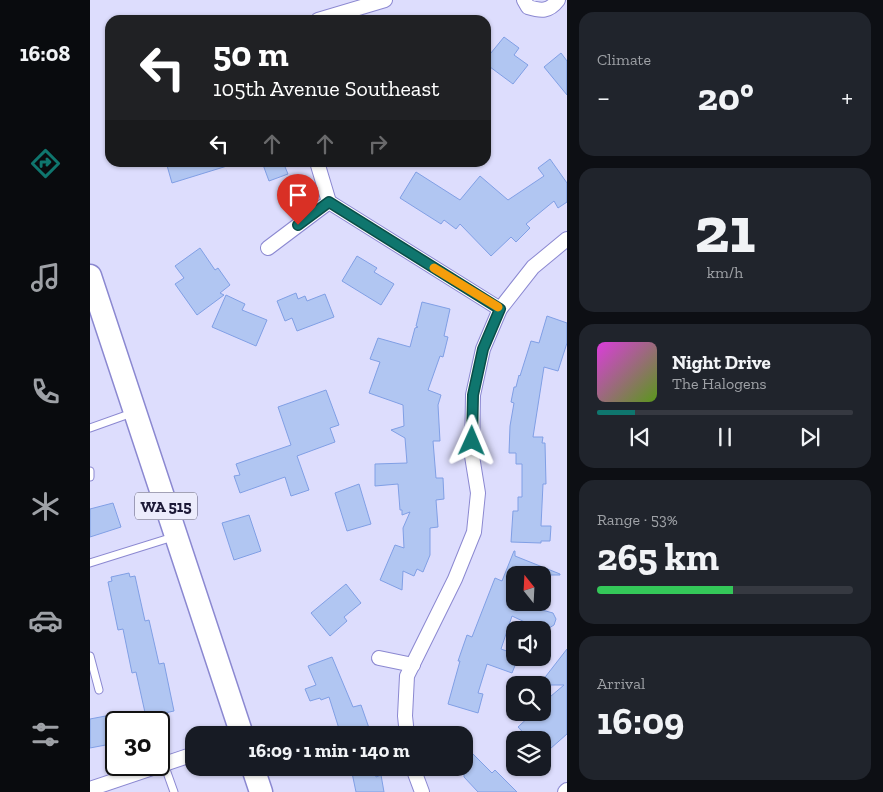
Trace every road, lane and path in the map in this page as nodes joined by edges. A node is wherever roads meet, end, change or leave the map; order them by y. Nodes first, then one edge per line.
1 (386, 0) edge
2 (524, 0) edge
3 (558, 0) edge
4 (335, 15) edge
5 (318, 167) edge
6 (329, 202) junction
7 (567, 239) edge
8 (268, 248) dead end
9 (90, 276) edge
10 (500, 309) junction
11 (135, 412) junction
12 (90, 428) edge
13 (90, 472) edge
14 (90, 477) edge
15 (176, 536) junction
16 (90, 563) edge
17 (90, 656) edge
18 (379, 658) dead end
19 (413, 665) junction
20 (99, 690) dead end
21 (239, 726) edge
22 (406, 726) edge
23 (185, 757) edge
24 (170, 762) edge
25 (128, 776) edge
26 (168, 776) edge
27 (256, 776) edge
28 (416, 776) edge
29 (90, 789) edge
30 (174, 792) edge
31 (261, 792) edge
32 (422, 792) edge

1 - 4 street
2 - 3 street
5 - 6 street
6 - 8 street
6 - 10 street
7 - 10 street
9 - 11 main road, WA 515
10 - 19 street
11 - 12 lane
11 - 15 main road, WA 515
13 - 14 lane
15 - 16 lane
15 - 21 main road, WA 515
17 - 20 lane
18 - 19 street
19 - 22 street
23 - 24 street
25 - 29 street
26 - 30 lane
27 - 31 main road
28 - 32 street

